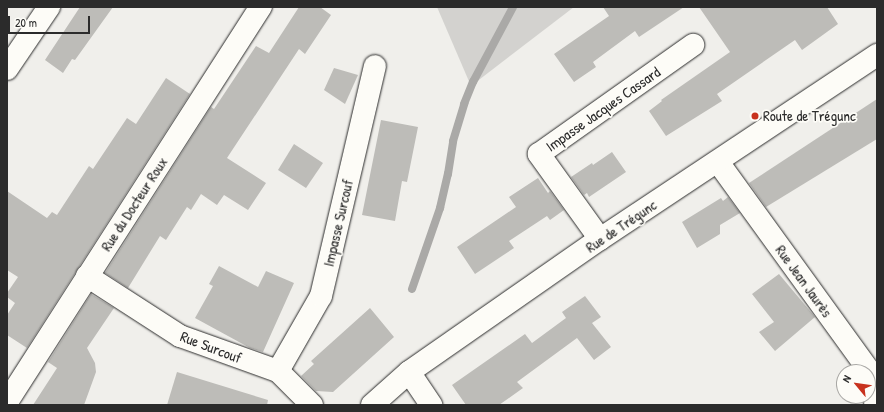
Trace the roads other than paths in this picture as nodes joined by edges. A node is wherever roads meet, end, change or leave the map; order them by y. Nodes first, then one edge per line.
1 (49, 7) edge
2 (261, 7) edge
3 (692, 45) dead end
4 (877, 54) edge
5 (375, 66) dead end
6 (7, 69) edge
7 (718, 162) junction
8 (600, 239) junction
9 (87, 276) junction
10 (278, 371) junction
11 (409, 372) junction
12 (7, 402) edge
13 (312, 405) edge
14 (372, 405) edge
15 (431, 405) edge
16 (875, 405) edge

1 - 6 street
2 - 9 street, Rue du Docteur Roux
3 - 8 street, Impasse Jacques Cassard
4 - 7 street, Rue de Trégunc
5 - 10 street, Impasse Surcouf
7 - 8 street, Rue de Trégunc
7 - 16 street, Rue Jean Jaurès
8 - 11 street, Rue de Trégunc
9 - 10 street, Rue Surcouf
9 - 12 street, Rue du Docteur Roux
10 - 13 street, Rue Surcouf
11 - 14 street, Rue de Trégunc
11 - 15 street

